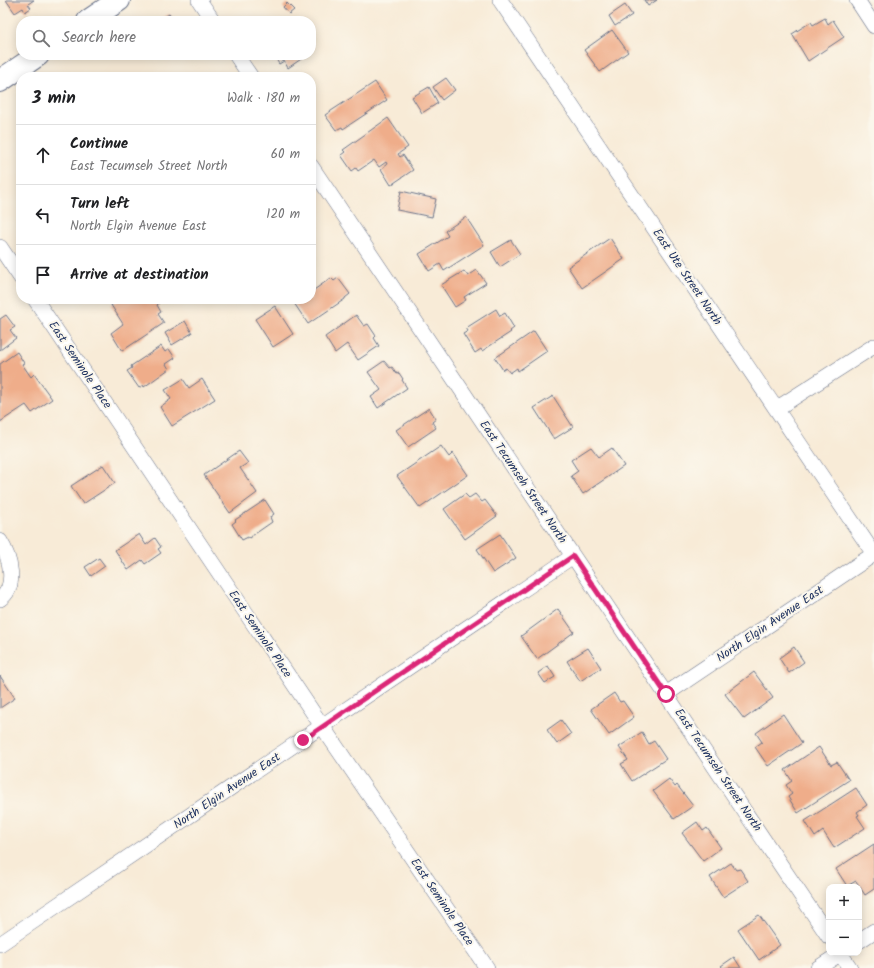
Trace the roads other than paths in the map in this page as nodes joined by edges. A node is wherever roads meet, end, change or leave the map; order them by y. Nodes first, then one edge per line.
1 (119, 0) edge
2 (199, 0) edge
3 (500, 0) edge
4 (857, 0) edge
5 (95, 16) edge
6 (210, 16) edge
7 (874, 26) edge
8 (31, 60) edge
9 (239, 60) edge
10 (248, 72) edge
11 (0, 81) edge
12 (316, 173) edge
13 (0, 247) edge
14 (16, 271) edge
15 (38, 304) edge
16 (874, 346) edge
17 (776, 409) junction
18 (0, 541) edge
19 (874, 554) edge
20 (573, 556) junction
21 (2, 598) edge
22 (666, 694) junction
23 (322, 726) junction
24 (874, 931) edge
25 (826, 933) edge
26 (862, 939) edge
27 (0, 944) edge
28 (836, 956) edge
29 (842, 956) edge
30 (486, 968) edge
31 (818, 968) edge
32 (850, 968) edge

1 - 5 main road
2 - 6 street
3 - 17 street, East Ute Street North
4 - 7 street
8 - 11 main road
9 - 10 street
12 - 20 street, East Tecumseh Street North
13 - 14 street
15 - 23 street, East Seminole Place
16 - 17 street
17 - 19 street, East Ute Street North
18 - 21 street
19 - 22 street, North Elgin Avenue East
20 - 22 street, East Tecumseh Street North
20 - 23 street, North Elgin Avenue East
22 - 25 street, East Tecumseh Street North
23 - 27 street, North Elgin Avenue East
23 - 30 street, East Seminole Place
24 - 26 street
28 - 31 street
29 - 32 street

